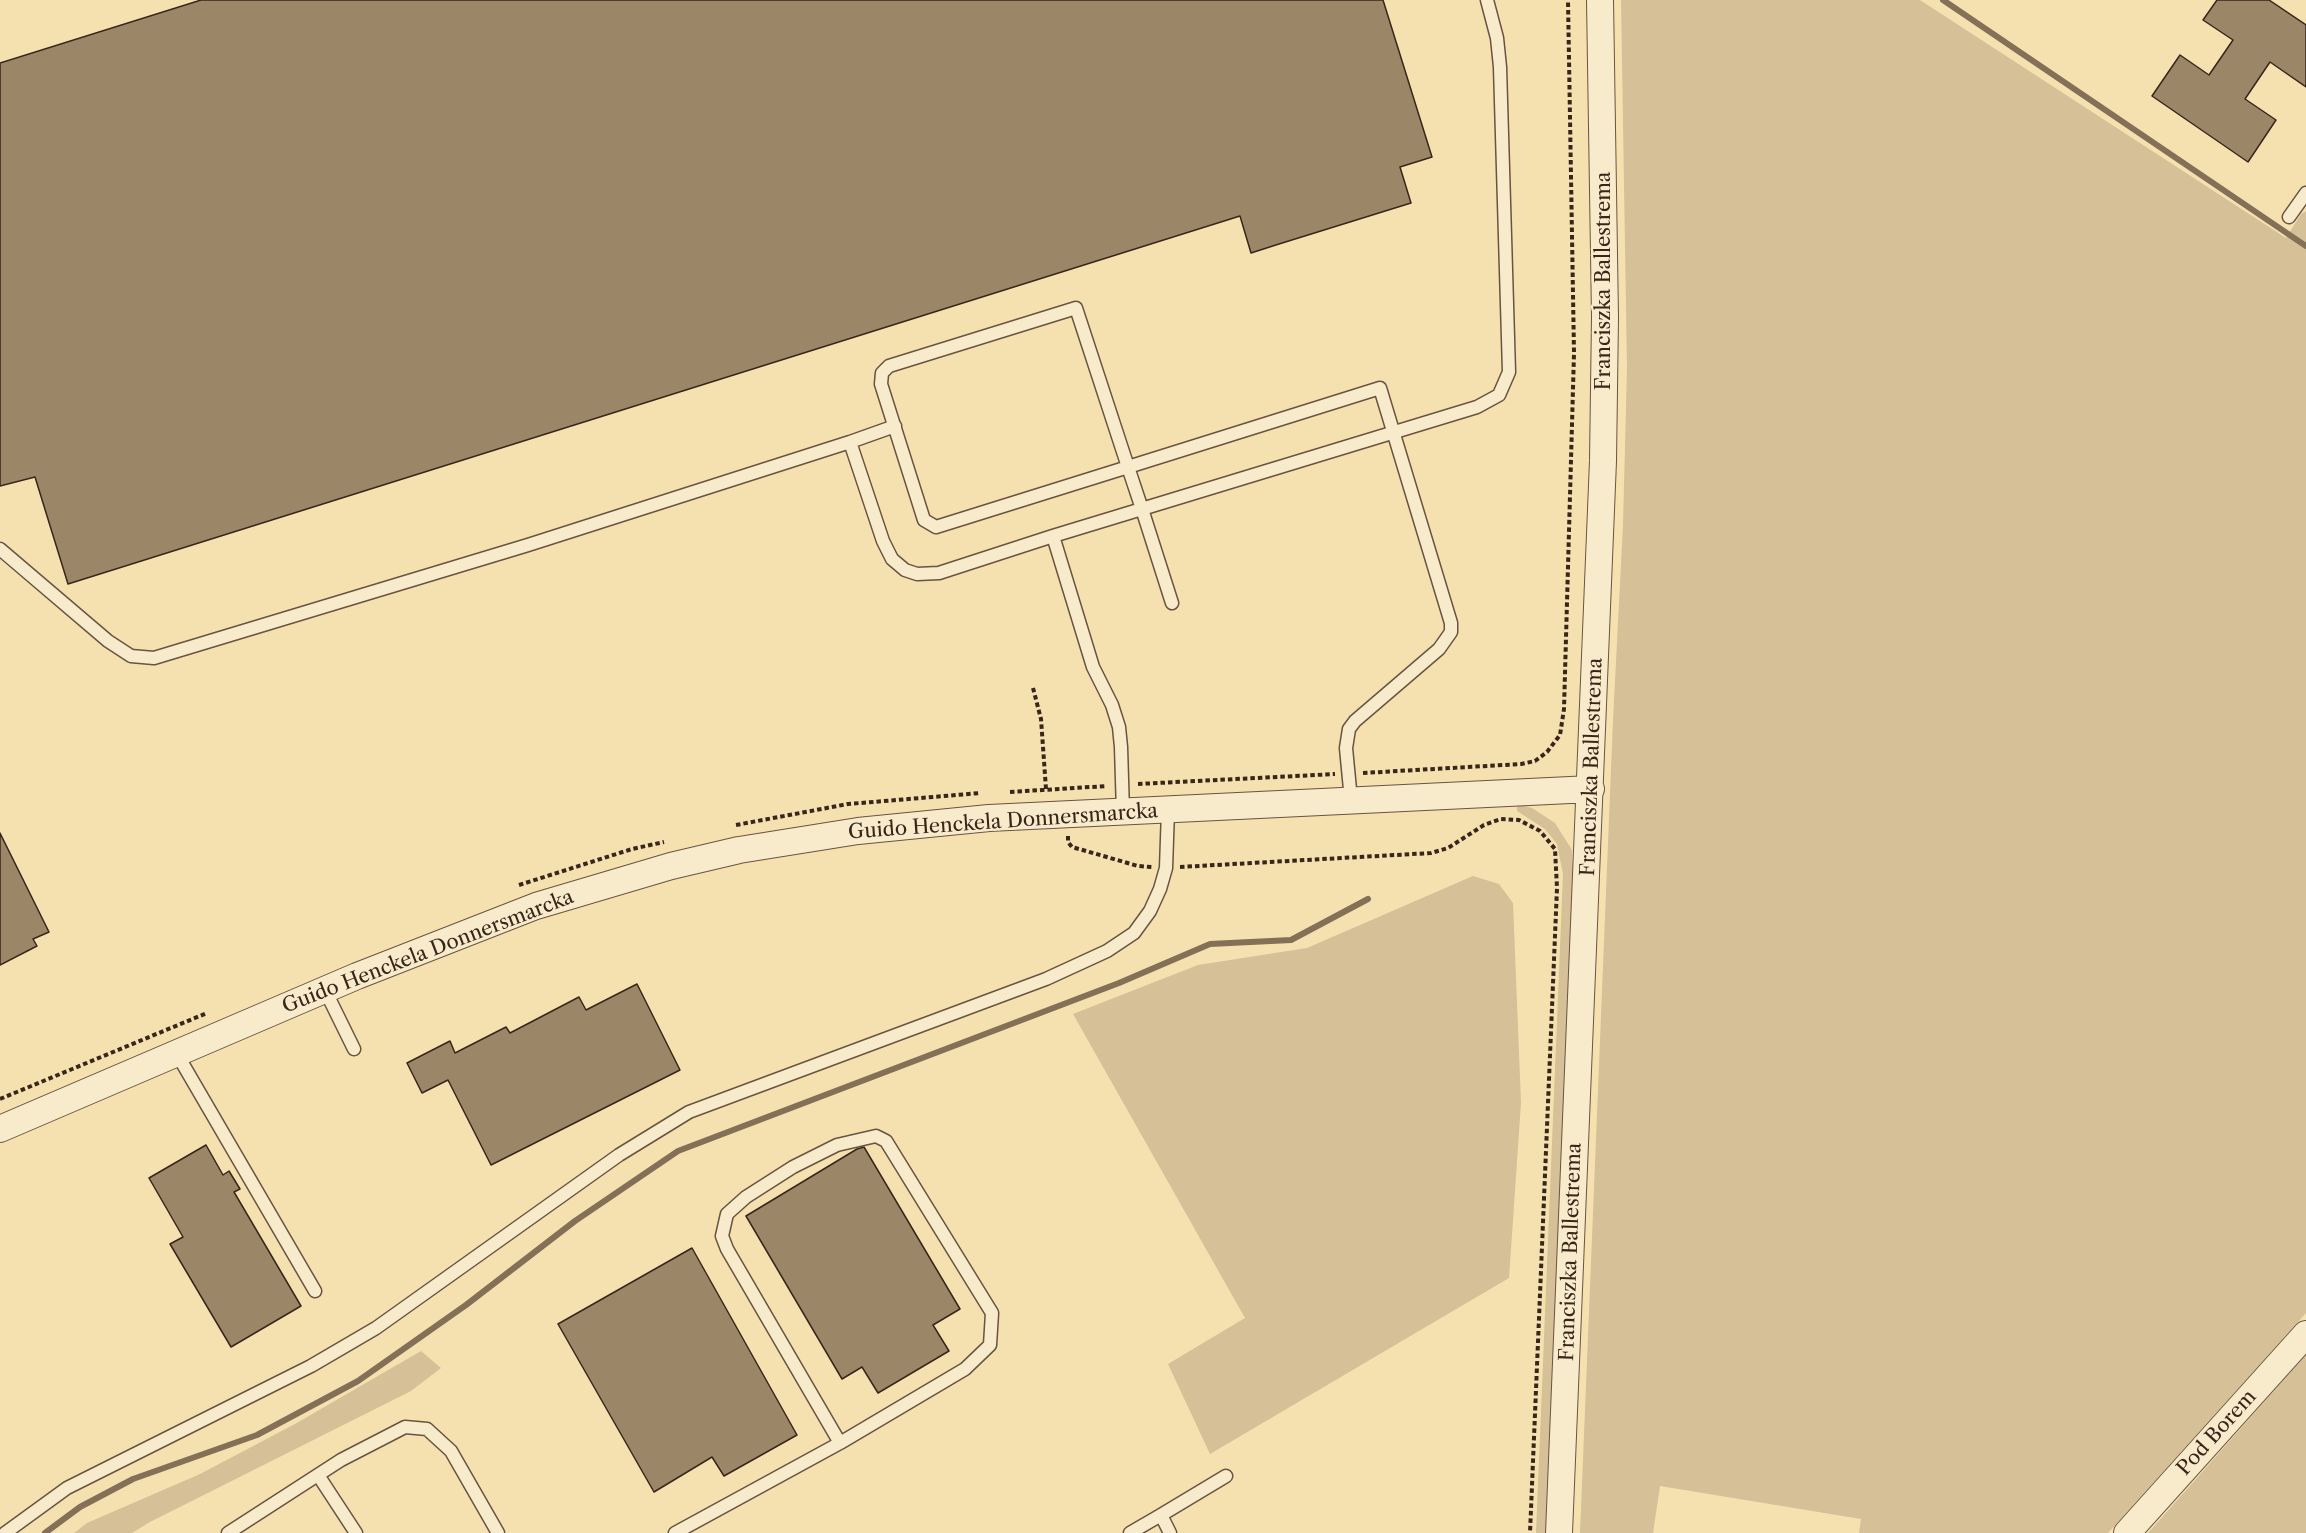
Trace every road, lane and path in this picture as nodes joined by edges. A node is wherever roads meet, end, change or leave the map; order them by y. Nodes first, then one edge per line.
1 (1486, 0) edge
2 (1568, 0) edge
3 (1600, 0) edge
4 (2306, 193) edge
5 (2289, 217) dead end
6 (895, 426) junction
7 (1394, 432) junction
8 (850, 442) junction
9 (1128, 467) junction
10 (1142, 509) junction
11 (1053, 536) junction
12 (0, 549) edge
13 (1172, 603) dead end
14 (1033, 688) dead end
15 (1521, 764) dead end
16 (1046, 789) dead end
17 (1591, 789) junction
18 (1351, 800) junction
19 (1168, 810) junction
20 (1123, 812) junction
21 (1068, 842) dead end
22 (1156, 867) dead end
23 (1178, 868) dead end
24 (325, 990) junction
25 (354, 1049) dead end
26 (177, 1054) junction
27 (0, 1129) edge
28 (315, 1291) dead end
29 (2306, 1334) edge
30 (840, 1443) junction
31 (318, 1475) junction
32 (1226, 1476) dead end
33 (1161, 1515) junction
34 (4, 1533) edge
35 (228, 1533) edge
36 (356, 1533) edge
37 (498, 1533) edge
38 (675, 1533) edge
39 (1130, 1533) edge
40 (1170, 1533) edge
41 (1530, 1533) edge
42 (1559, 1533) edge
43 (2127, 1533) edge

1 - 7 lane
2 - 15 path
3 - 17 street, Franciszka Ballestrema
4 - 5 lane
6 - 8 lane
6 - 9 lane
6 - 9 lane
7 - 9 lane
7 - 10 lane
7 - 18 lane
8 - 11 lane
8 - 12 lane
9 - 10 lane
10 - 11 lane
10 - 13 lane
11 - 20 lane
14 - 16 path
17 - 18 street, Guido Henckela Donnersmarcka
17 - 42 street, Franciszka Ballestrema
18 - 19 street, Guido Henckela Donnersmarcka
19 - 20 street, Guido Henckela Donnersmarcka
19 - 34 lane
20 - 24 street, Guido Henckela Donnersmarcka
21 - 22 path
23 - 41 path
24 - 25 lane
24 - 26 street, Guido Henckela Donnersmarcka
26 - 27 street, Guido Henckela Donnersmarcka
26 - 28 lane
29 - 43 street, Pod Borem
30 - 30 lane
30 - 38 lane
31 - 35 lane
31 - 36 lane
31 - 37 lane
32 - 33 lane
33 - 39 lane
33 - 40 lane

